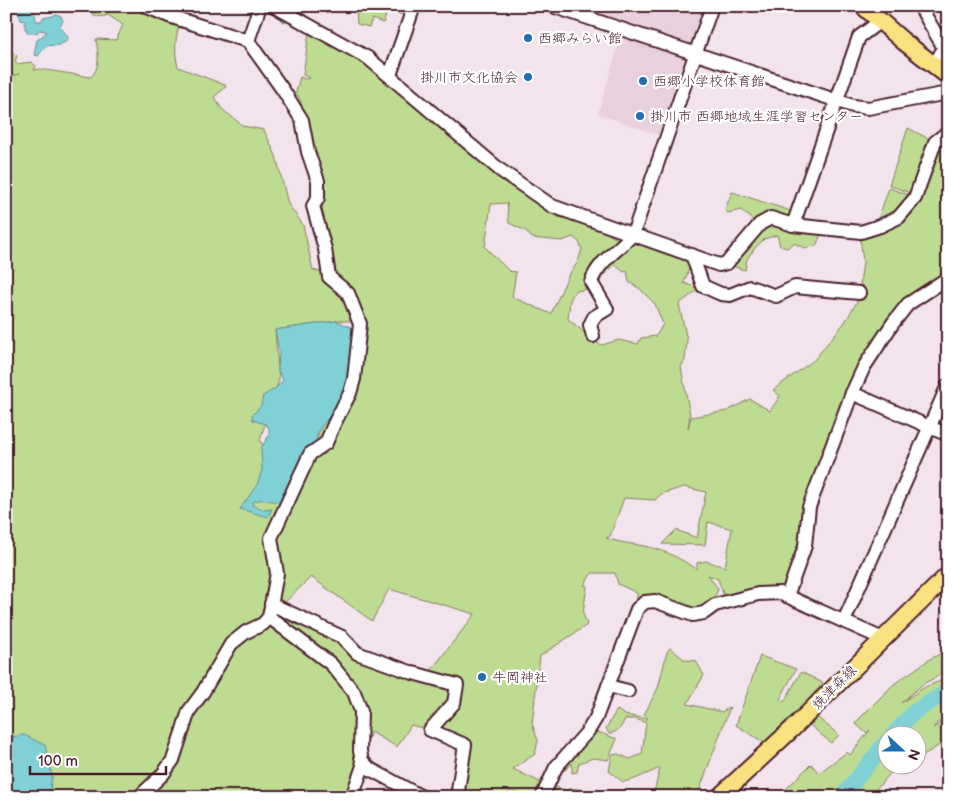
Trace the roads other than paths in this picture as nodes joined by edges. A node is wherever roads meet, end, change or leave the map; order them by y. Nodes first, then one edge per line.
1 (145, 6) edge
2 (260, 6) edge
3 (274, 6) edge
4 (414, 6) edge
5 (552, 6) edge
6 (712, 6) edge
7 (863, 6) edge
8 (922, 6) edge
9 (171, 11) edge
10 (879, 22) junction
11 (248, 42) junction
12 (696, 55) junction
13 (934, 65) junction
14 (390, 75) junction
15 (948, 76) edge
16 (948, 93) edge
17 (836, 101) junction
18 (948, 132) edge
19 (793, 225) junction
20 (633, 234) junction
21 (692, 255) junction
22 (948, 278) edge
23 (859, 293) dead end
24 (593, 336) dead end
25 (948, 385) edge
26 (852, 393) junction
27 (930, 427) junction
28 (948, 435) edge
29 (948, 576) edge
30 (786, 596) junction
31 (270, 610) junction
32 (844, 621) junction
33 (883, 639) junction
34 (608, 686) junction
35 (628, 691) dead end
36 (364, 763) junction
37 (139, 797) edge
38 (352, 797) edge
39 (422, 797) edge
40 (457, 797) edge
41 (542, 797) edge
42 (719, 797) edge

1 - 9 street
2 - 11 street
3 - 14 street
4 - 14 street
5 - 12 street
6 - 12 street
7 - 10 main road
8 - 13 street
9 - 11 street
10 - 13 main road
10 - 17 street
11 - 31 street
12 - 17 street
12 - 20 street
13 - 15 main road
14 - 20 street
16 - 17 street
17 - 19 street
18 - 19 street
19 - 21 street
20 - 21 street
20 - 24 street
21 - 23 street
22 - 26 street
25 - 27 street
26 - 27 street
26 - 30 street
27 - 28 street
27 - 32 street
29 - 33 main road, 焼津森線
30 - 32 street
30 - 34 street
31 - 36 street
31 - 37 street
31 - 40 street
32 - 33 street
33 - 42 main road, 焼津森線
34 - 35 street
34 - 41 street
36 - 38 street
36 - 39 street

